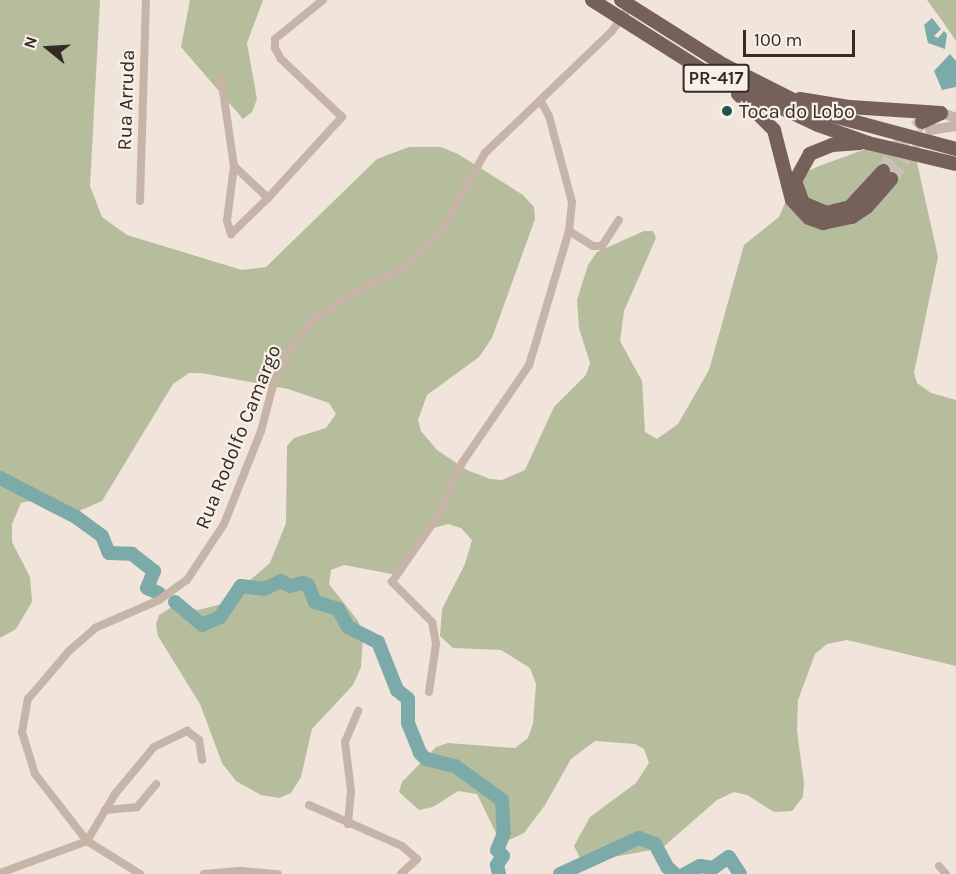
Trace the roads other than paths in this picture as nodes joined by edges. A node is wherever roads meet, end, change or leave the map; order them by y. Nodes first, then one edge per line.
1 (146, 0) edge
2 (323, 0) edge
3 (592, 0) edge
4 (625, 3) edge
5 (621, 19) junction
6 (221, 77) dead end
7 (722, 81) junction
8 (790, 97) junction
9 (540, 100) junction
10 (941, 113) junction
11 (956, 118) edge
12 (926, 126) joint
13 (956, 126) edge
14 (868, 143) junction
15 (956, 149) edge
16 (956, 164) edge
17 (234, 166) junction
18 (268, 198) junction
19 (140, 201) dead end
20 (620, 220) dead end
21 (569, 231) junction
22 (429, 692) dead end
23 (358, 711) dead end
24 (202, 760) dead end
25 (156, 783) dead end
26 (309, 805) dead end
27 (105, 810) junction
28 (348, 824) junction
29 (87, 841) junction
30 (939, 866) dead end
31 (0, 873) edge
32 (140, 874) edge
33 (204, 874) edge
34 (276, 874) edge
35 (401, 874) edge
36 (946, 874) edge

1 - 19 street, Rua Arruda
2 - 18 street
3 - 5 main road, PR-417
4 - 5 street, Rua Rodolfo Camargo
4 - 8 main road, PR-417
5 - 7 main road, PR-417
5 - 9 street, Rua Rodolfo Camargo
6 - 17 street
7 - 14 main road, PR-417
7 - 14 main road
8 - 10 main road
8 - 15 main road, PR-417
9 - 21 street
9 - 29 street, Rua Rodolfo Camargo
10 - 11 street
10 - 12 main road
12 - 13 street
14 - 16 main road, PR-417
17 - 18 street
17 - 18 street
20 - 21 street
21 - 22 street
23 - 28 street
24 - 27 street
25 - 27 street
26 - 28 street
27 - 29 street
28 - 35 street
29 - 31 street
29 - 32 street
30 - 36 street
33 - 34 street

